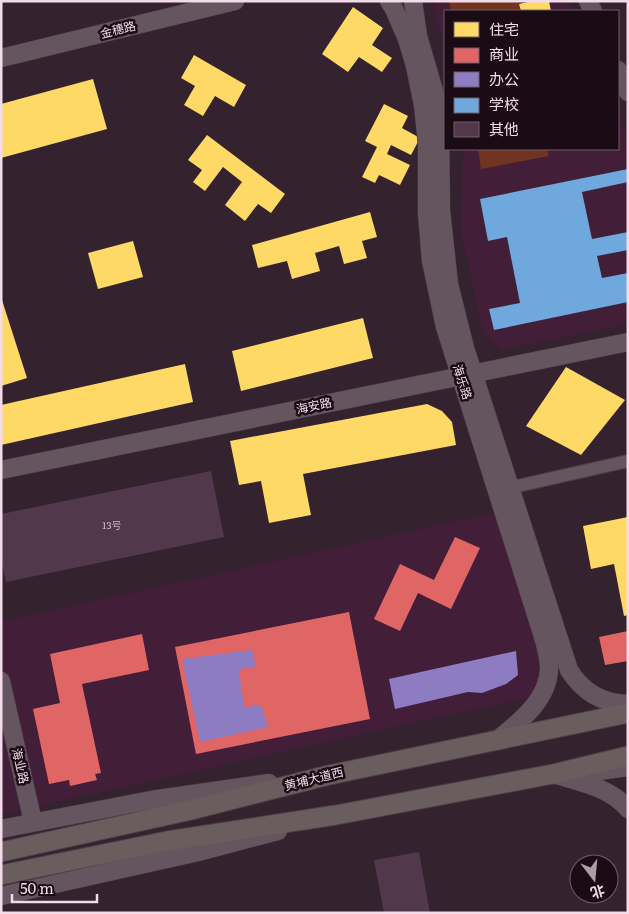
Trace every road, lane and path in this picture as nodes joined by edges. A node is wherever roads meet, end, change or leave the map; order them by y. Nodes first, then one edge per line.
1 (235, 1) edge
2 (389, 1) edge
3 (413, 1) edge
4 (1, 58) edge
5 (619, 72) edge
6 (628, 92) edge
7 (628, 342) edge
8 (466, 374) junction
9 (628, 461) edge
10 (1, 470) edge
11 (510, 488) junction
12 (1, 681) edge
13 (628, 704) edge
14 (628, 713) edge
15 (496, 741) junction
16 (628, 756) edge
17 (628, 767) edge
18 (553, 774) junction
19 (329, 775) junction
20 (628, 809) edge
21 (336, 816) junction
22 (33, 822) junction
23 (1, 829) edge
24 (1, 852) edge
25 (1, 875) edge
26 (1, 896) edge

1 - 4 street, 金穗路
2 - 8 street, 海乐路
3 - 8 street, 海乐路
5 - 6 street
7 - 8 street, 海安路
8 - 10 street, 海安路
8 - 11 street, 海乐路
8 - 15 street, 海乐路
9 - 11 street
11 - 13 street, 海乐路
12 - 22 street, 海业路
14 - 15 main road, 黄埔大道西
15 - 19 main road, 黄埔大道西
16 - 18 main road
17 - 18 street
18 - 20 street
18 - 21 main road
19 - 22 street
19 - 24 main road, 黄埔大道西
21 - 25 main road
21 - 26 street
22 - 23 street

